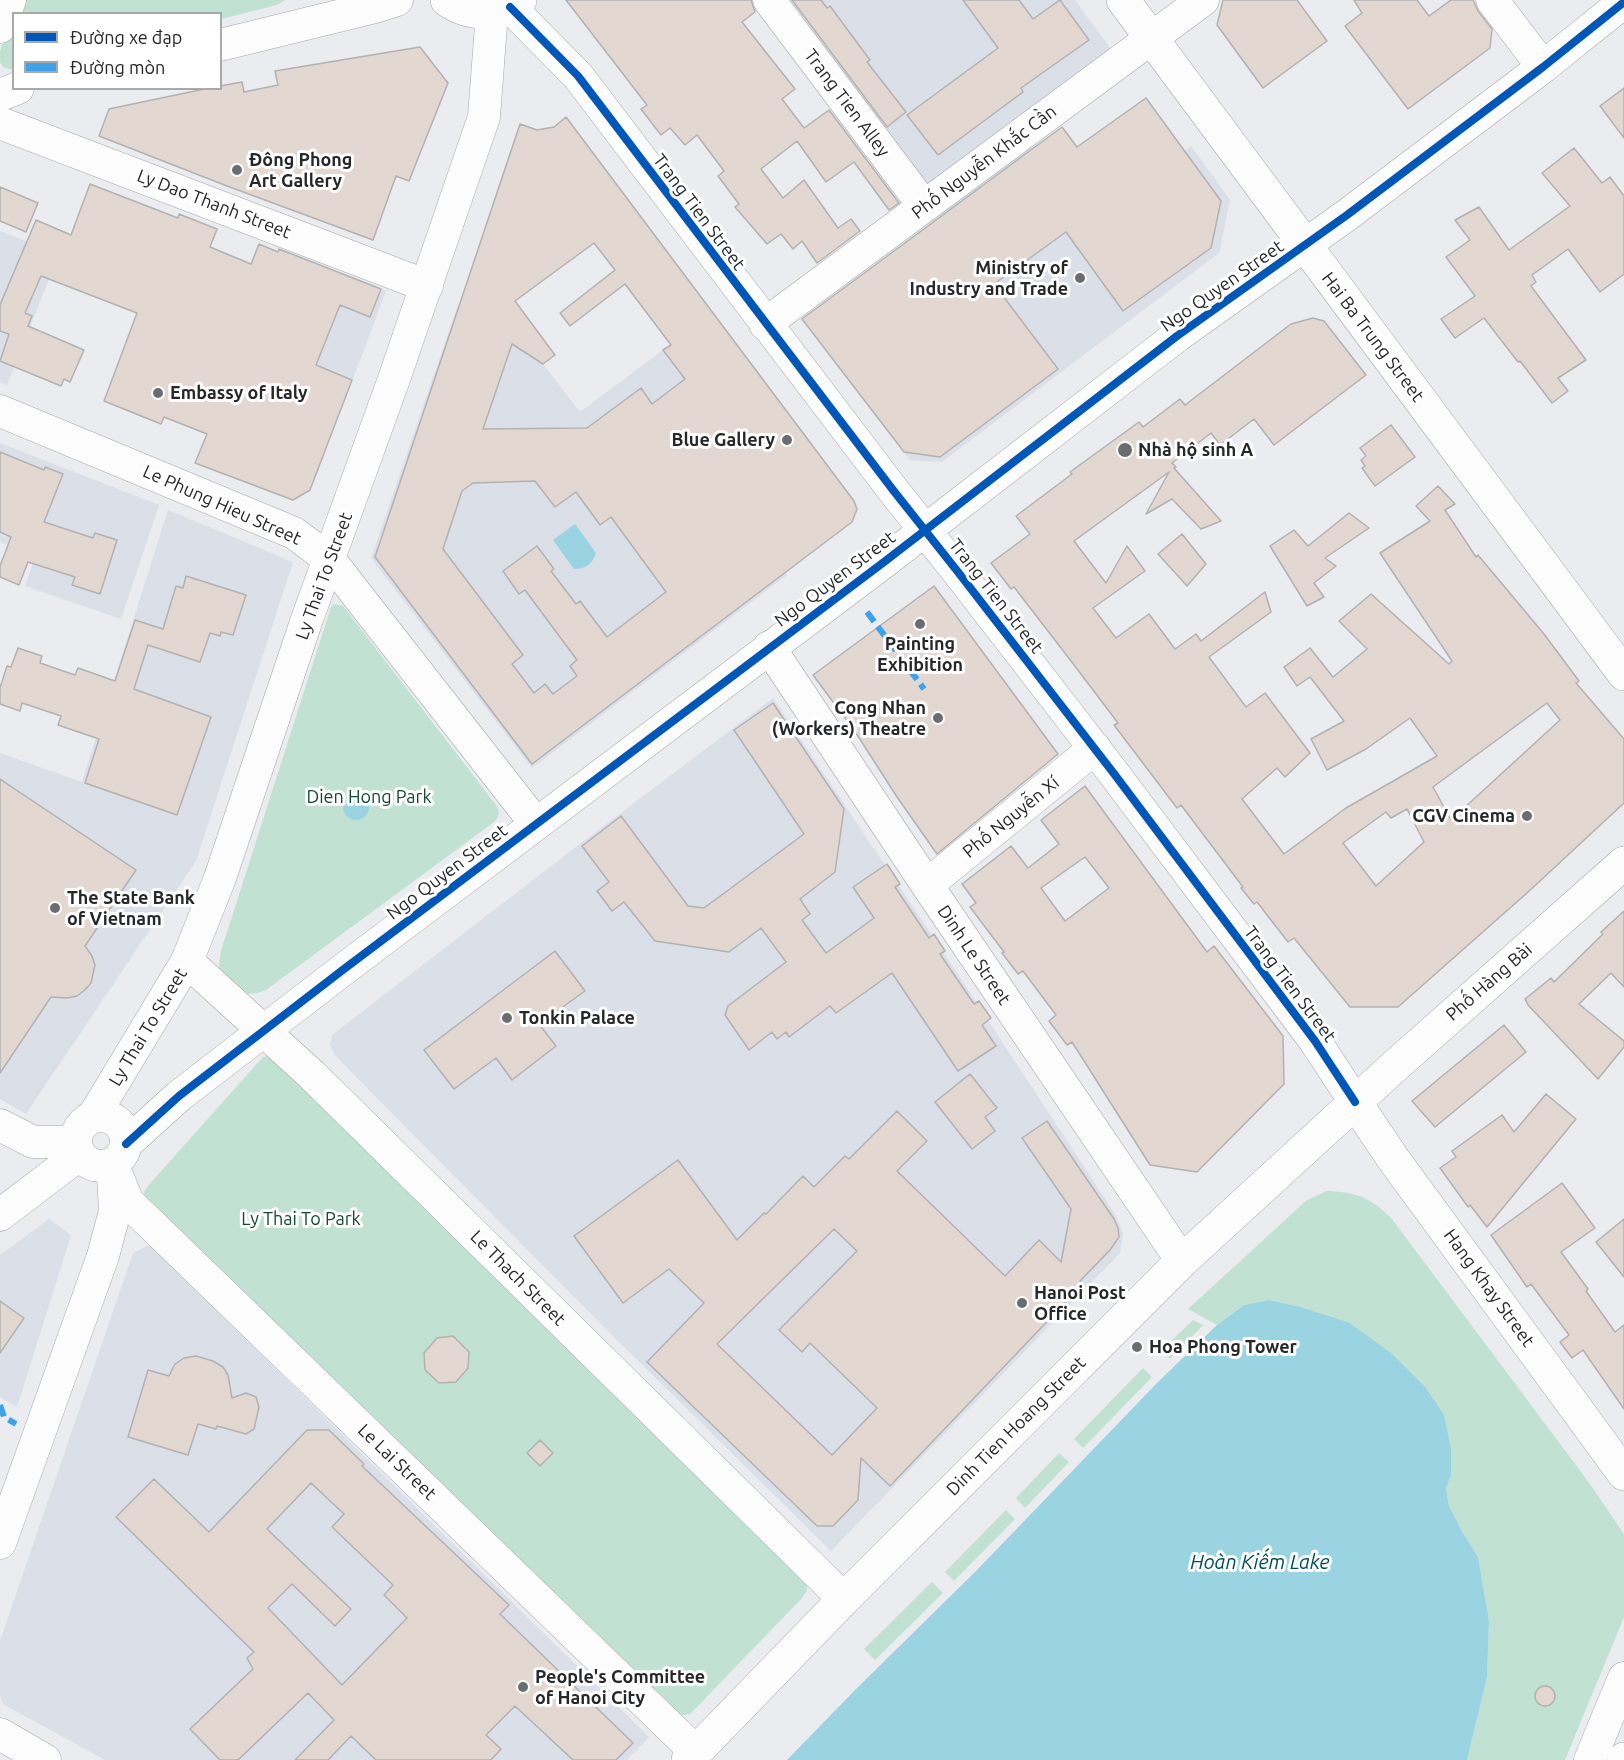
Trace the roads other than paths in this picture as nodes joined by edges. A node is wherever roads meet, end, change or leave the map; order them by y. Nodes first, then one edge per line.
1 (10, 0) edge
2 (397, 0) edge
3 (447, 0) edge
4 (769, 0) edge
5 (1123, 0) edge
6 (1203, 0) edge
7 (1491, 0) edge
8 (1624, 2) edge
9 (508, 6) edge
10 (0, 27) edge
11 (1151, 39) junction
12 (222, 45) edge
13 (1543, 67) junction
14 (0, 123) edge
15 (924, 206) junction
16 (1305, 246) junction
17 (427, 286) junction
18 (765, 324) junction
19 (0, 411) edge
20 (925, 530) junction
21 (329, 559) junction
22 (769, 647) junction
23 (1624, 674) edge
24 (1095, 748) junction
25 (536, 824) junction
26 (1624, 863) edge
27 (927, 885) junction
28 (187, 962) junction
29 (264, 1031) junction
30 (1355, 1102) junction
31 (93, 1117) junction
32 (0, 1125) edge
33 (78, 1148) junction
34 (119, 1153) junction
35 (0, 1215) edge
36 (1182, 1261) junction
37 (1624, 1474) edge
38 (0, 1544) edge
39 (844, 1599) junction
40 (1624, 1678) edge
41 (0, 1734) edge
42 (692, 1756) edge
43 (45, 1760) edge
44 (1590, 1760) edge

1 - 10 street
2 - 12 street
3 - 9 main road
4 - 15 street, Trang Tien Alley
5 - 11 main road, Hai Ba Trung Street
6 - 11 street, Phố Nguyễn Khắc Cần
7 - 13 street
8 - 13 street, Ngo Quyen Street
9 - 17 street, Ly Thai To Street
9 - 18 street, Trang Tien Street
11 - 15 street, Phố Nguyễn Khắc Cần
11 - 16 main road, Hai Ba Trung Street
13 - 16 street, Ngo Quyen Street
14 - 17 street, Ly Dao Thanh Street
15 - 18 street, Phố Nguyễn Khắc Cần
16 - 20 street, Ngo Quyen Street
16 - 23 main road, Hai Ba Trung Street
17 - 21 street, Ly Thai To Street
18 - 20 street, Trang Tien Street
19 - 21 street, Le Phung Hieu Street
20 - 22 street, Ngo Quyen Street
20 - 24 street, Trang Tien Street
21 - 25 street, Le Phung Hieu Street
21 - 28 street, Ly Thai To Street
22 - 25 street, Ngo Quyen Street
22 - 27 street, Dinh Le Street
24 - 27 street, Phố Nguyễn Xí
24 - 30 street, Trang Tien Street
25 - 29 street, Ngo Quyen Street
26 - 30 main road, Phố Hàng Bài
27 - 36 street, Dinh Le Street
28 - 29 street, Le Thach Street
28 - 31 street, Ly Thai To Street
29 - 34 street, Ngo Quyen Street
29 - 39 street, Le Thach Street
30 - 36 main road, Dinh Tien Hoang Street
30 - 37 main road, Hang Khay Street
31 - 33 street
31 - 34 street
32 - 33 street
33 - 34 street
33 - 35 street
34 - 38 street
34 - 42 street, Le Lai Street
36 - 39 main road, Dinh Tien Hoang Street
39 - 42 main road, Dinh Tien Hoang Street
40 - 44 street
41 - 43 street

